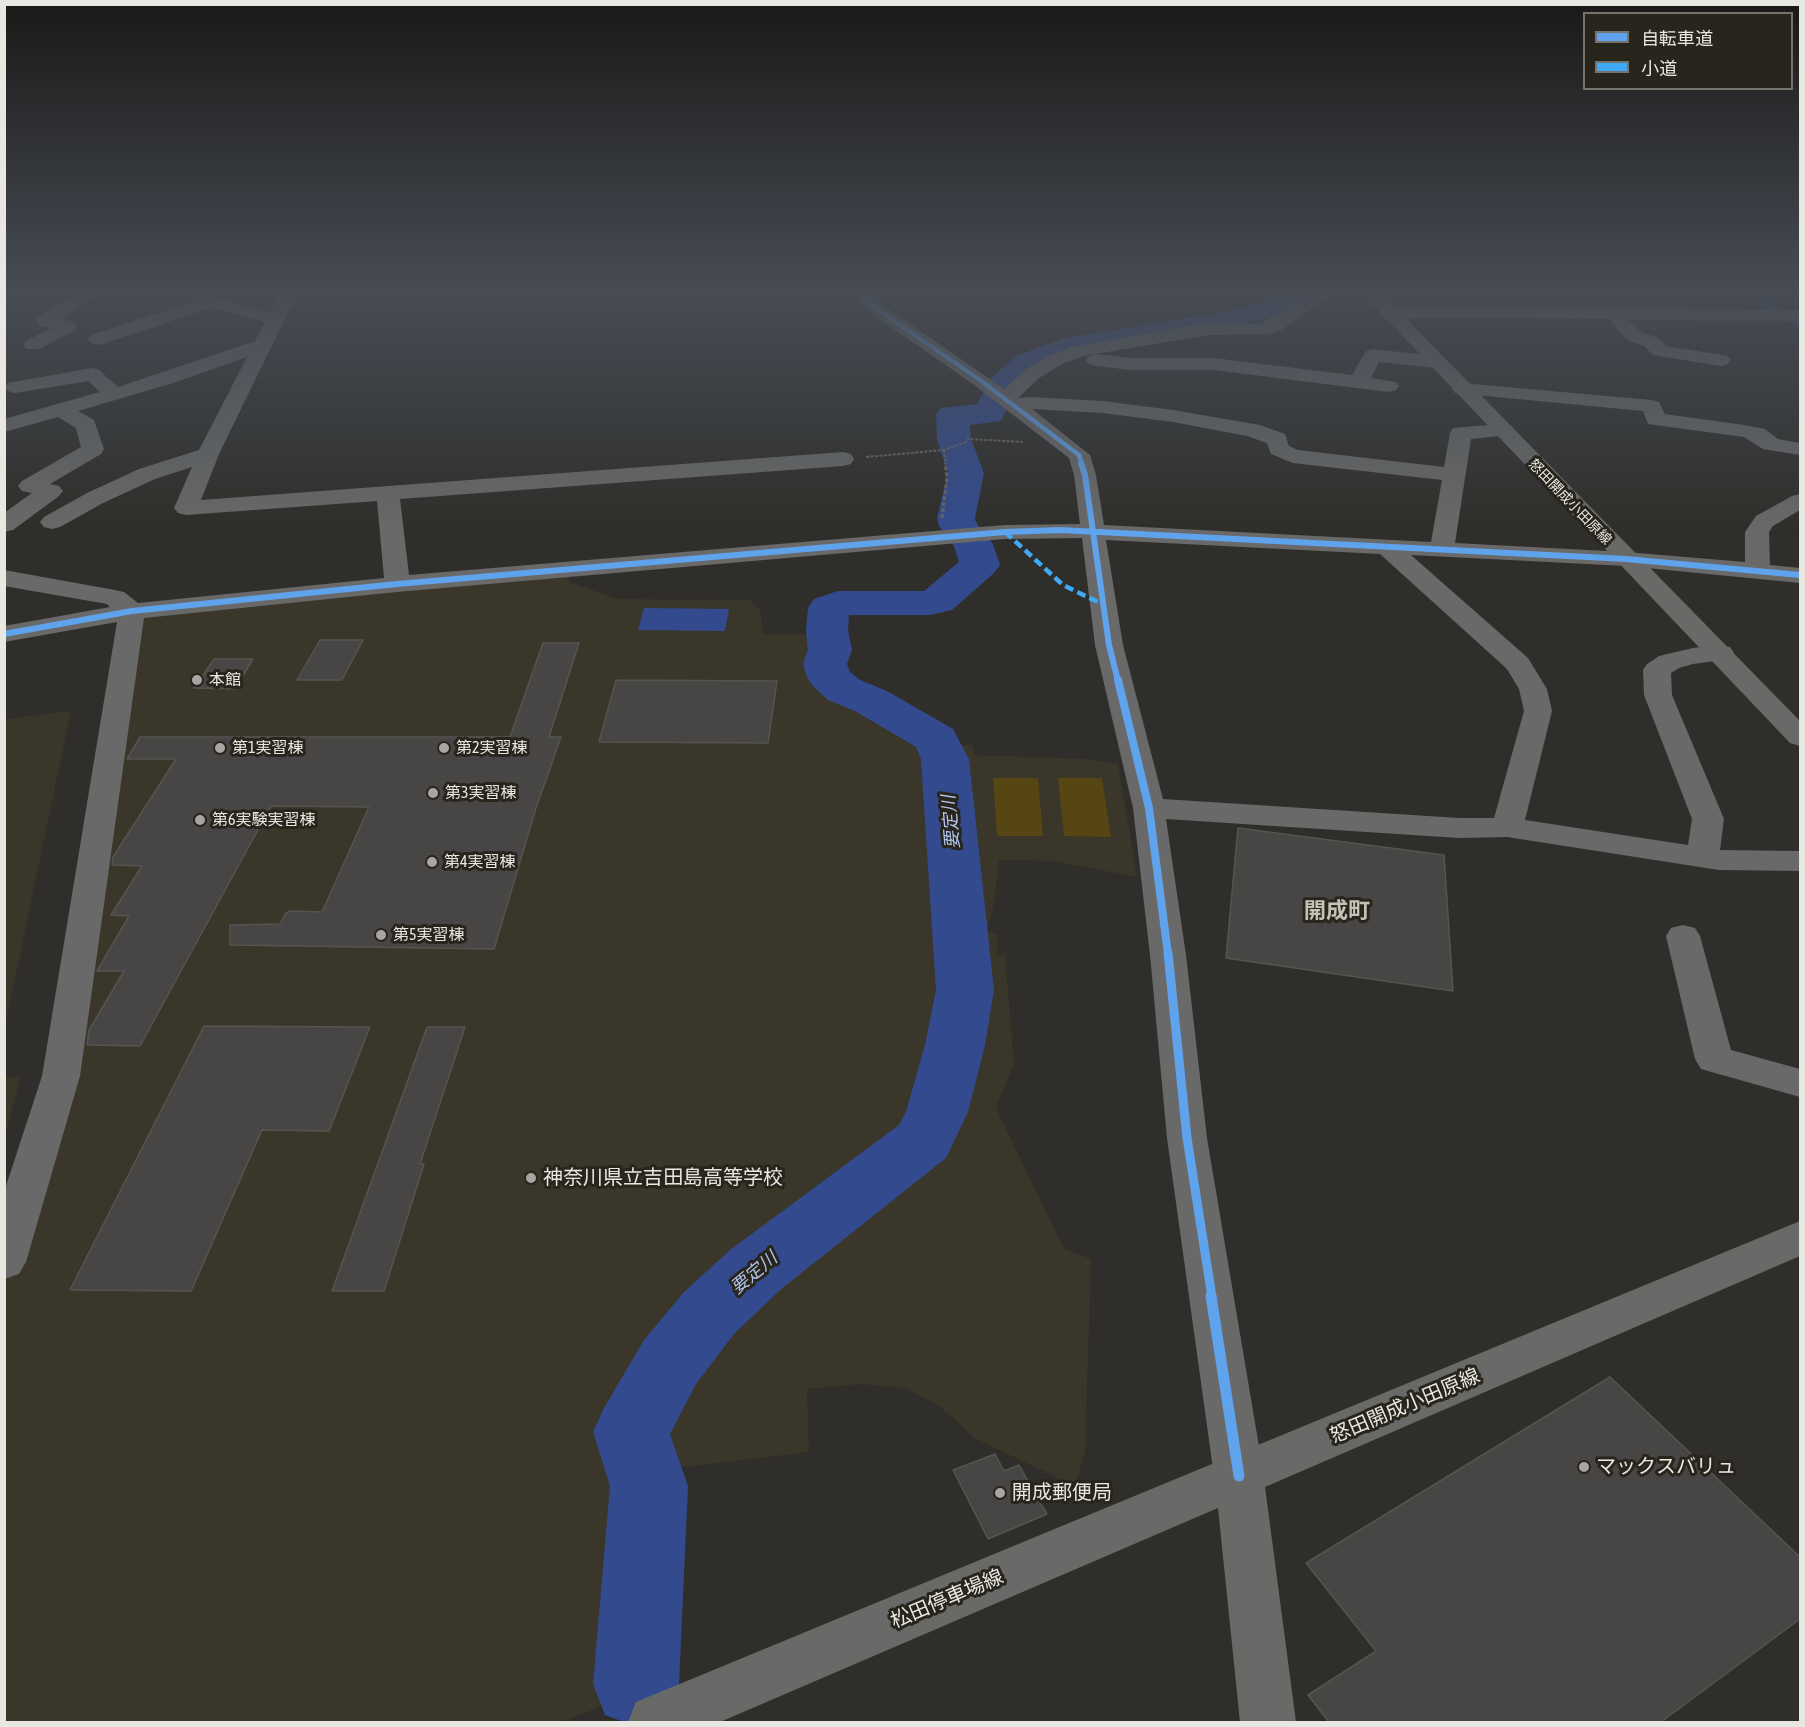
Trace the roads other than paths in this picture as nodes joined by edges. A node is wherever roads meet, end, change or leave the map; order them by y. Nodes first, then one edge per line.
1 (185, 371) edge
2 (250, 371) edge
3 (963, 371) edge
4 (1038, 371) edge
5 (1266, 371) edge
6 (1365, 371) edge
7 (1444, 371) edge
8 (1359, 381) junction
9 (1389, 386) dead end
10 (15, 387) dead end
11 (1462, 389) junction
12 (114, 394) junction
13 (999, 396) junction
14 (61, 410) junction
15 (4, 426) edge
16 (1501, 430) junction
17 (1800, 449) edge
18 (208, 454) junction
19 (843, 459) road end
20 (1455, 476) junction
21 (388, 492) junction
22 (1800, 501) edge
23 (52, 522) dead end
24 (4, 525) edge
25 (1091, 531) junction
26 (1386, 546) junction
27 (1442, 548) junction
28 (1626, 559) junction
29 (1758, 571) junction
30 (1800, 575) edge
31 (4, 578) edge
32 (397, 584) junction
33 (132, 611) junction
34 (4, 634) edge
35 (1720, 653) junction
36 (1800, 737) edge
37 (1149, 808) junction
38 (1508, 826) junction
39 (1702, 858) junction
40 (1800, 861) edge
41 (1683, 936) dead end
42 (1800, 1083) edge
43 (1800, 1238) edge
44 (4, 1262) edge
45 (1239, 1476) junction
46 (656, 1722) edge
47 (1268, 1722) edge

1 - 12 street
2 - 18 street
3 - 13 street
4 - 13 street
5 - 8 street
6 - 8 street
7 - 11 main road, 怒田開成小田原線
8 - 9 street
10 - 12 street
11 - 16 main road, 怒田開成小田原線
11 - 17 street
12 - 14 street
13 - 20 street
13 - 25 street
14 - 15 street
14 - 24 street
16 - 20 street
16 - 28 main road, 怒田開成小田原線
18 - 21 street
18 - 23 street
19 - 21 street
20 - 27 street
21 - 32 street
22 - 29 street
25 - 26 street
25 - 32 street
25 - 37 street
26 - 27 street
26 - 38 street
27 - 28 street
28 - 29 street
28 - 35 main road, 怒田開成小田原線
29 - 30 street
31 - 33 street
32 - 33 street
33 - 34 street
33 - 44 street
35 - 36 main road, 怒田開成小田原線
35 - 39 street
37 - 38 street
37 - 45 street
38 - 39 street
39 - 40 street
41 - 42 street
43 - 45 main road, 怒田開成小田原線
45 - 46 main road, 松田停車場線
45 - 47 main road

